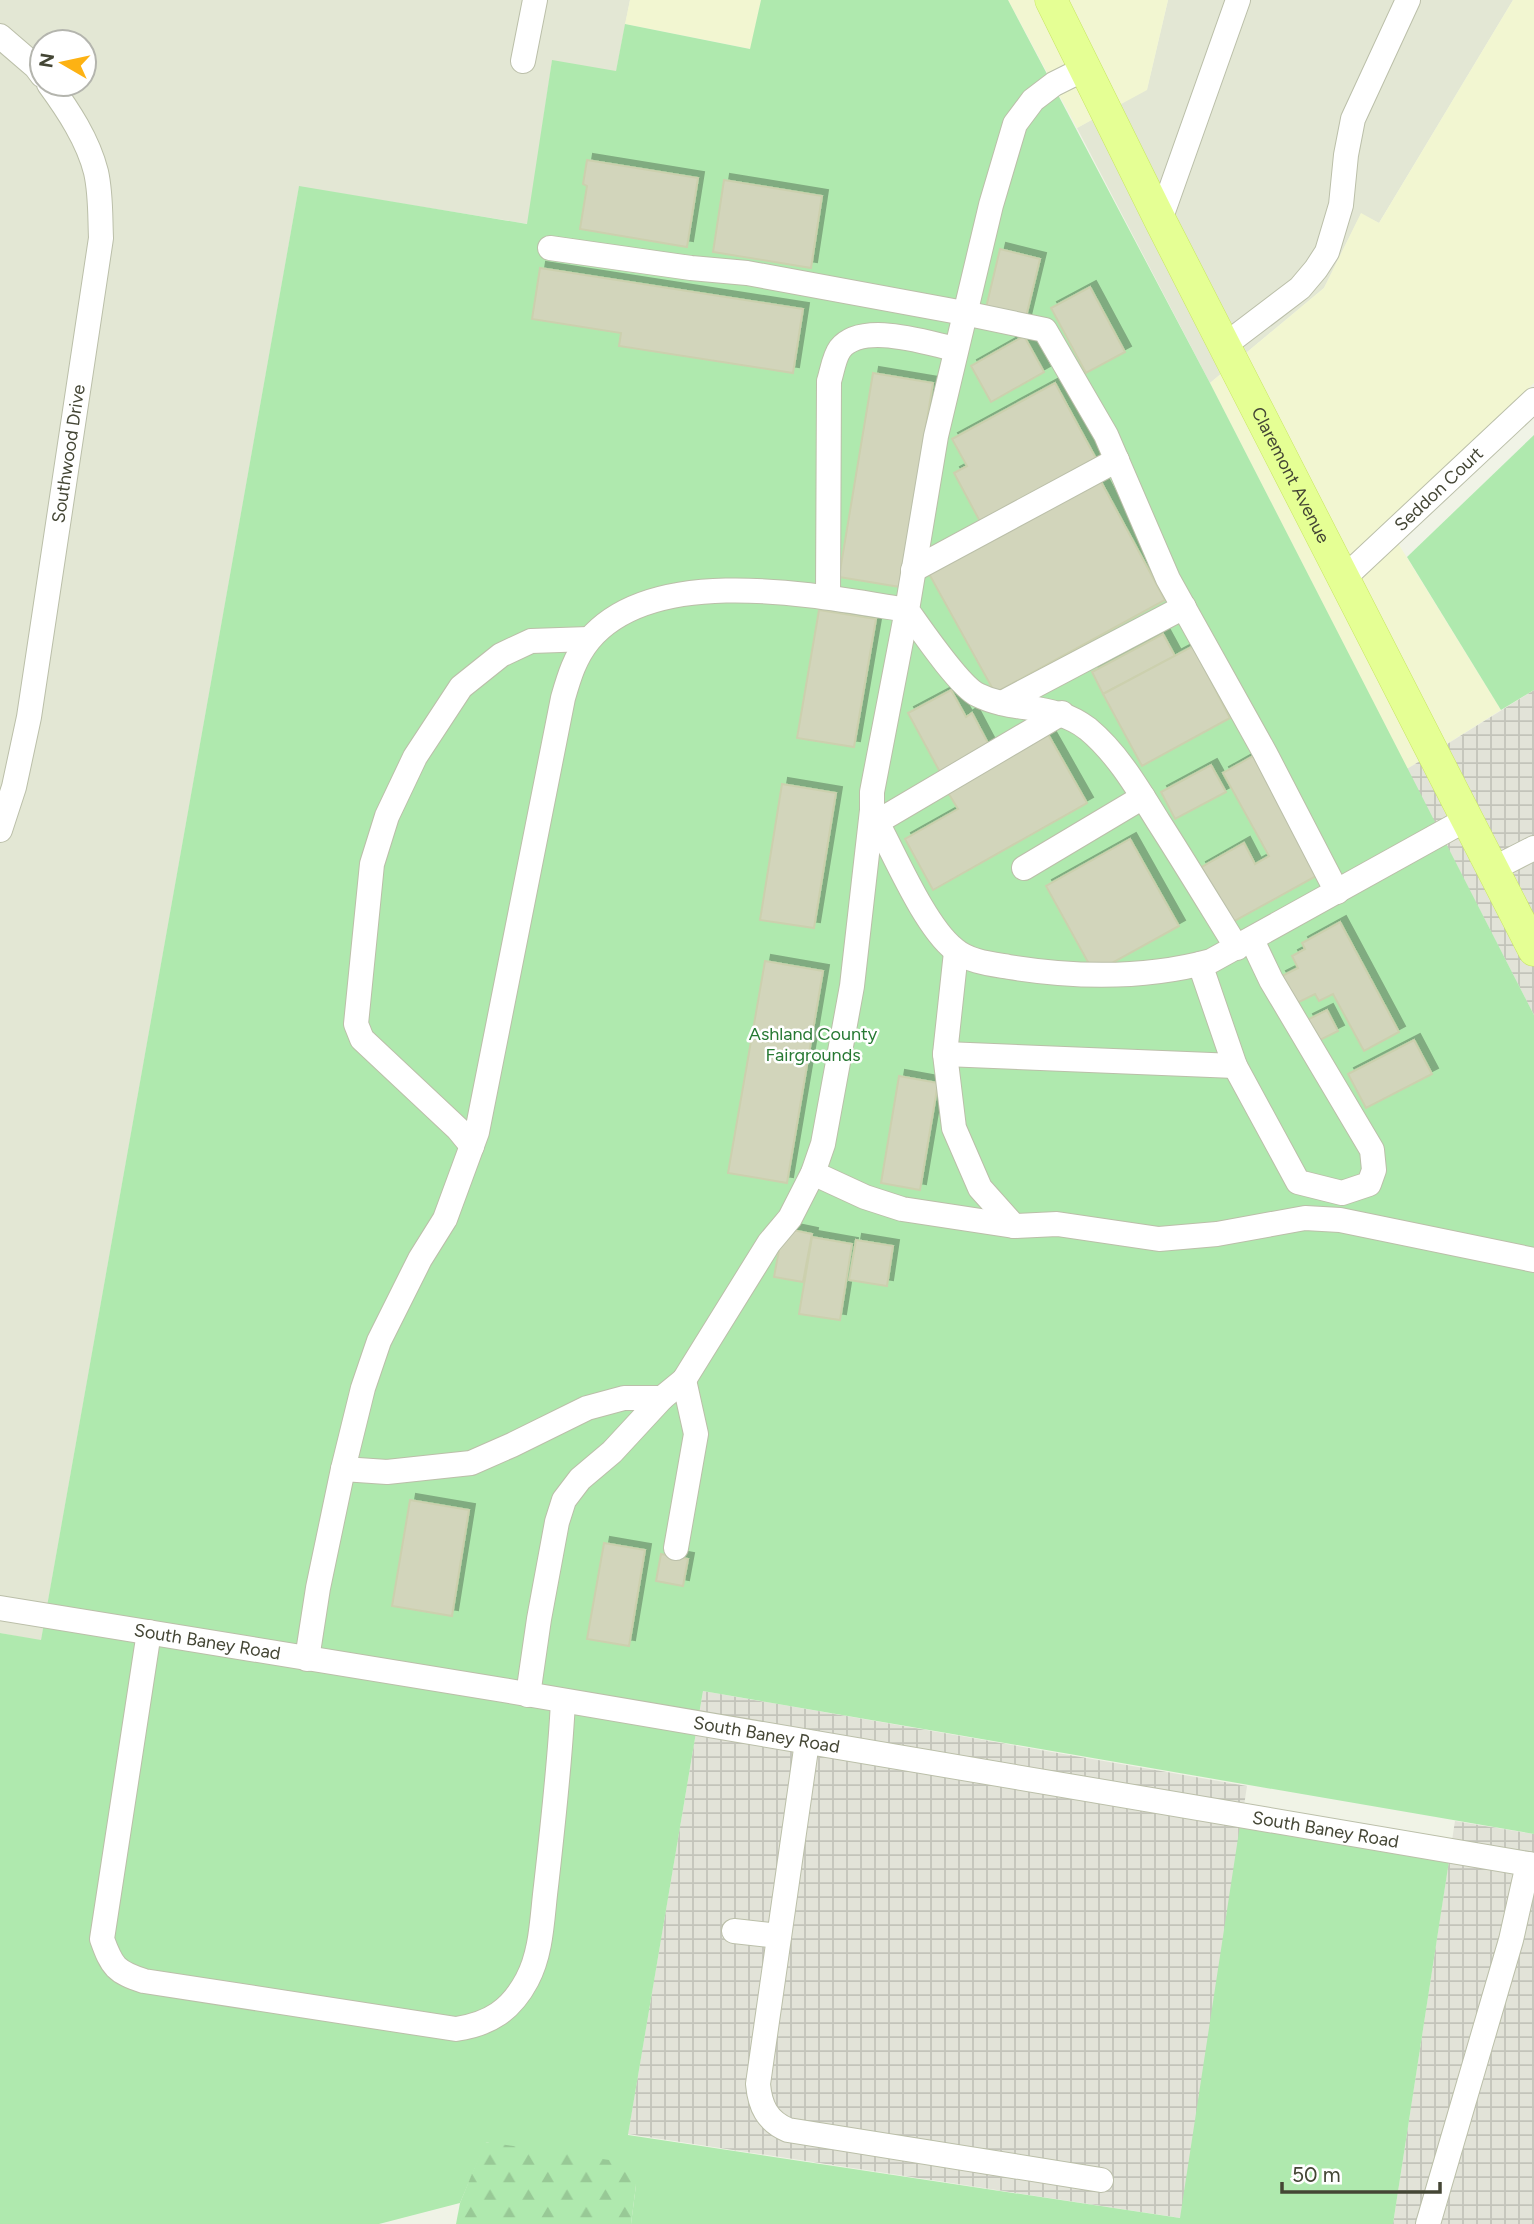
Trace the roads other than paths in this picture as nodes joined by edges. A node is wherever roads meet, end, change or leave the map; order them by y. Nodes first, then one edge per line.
1 (535, 0) edge
2 (1051, 0) edge
3 (1238, 0) edge
4 (1408, 0) edge
5 (0, 36) edge
6 (523, 61) dead end
7 (28, 62) edge
8 (1086, 68) junction
9 (60, 98) edge
10 (1160, 220) junction
11 (550, 248) dead end
12 (964, 313) junction
13 (1225, 345) junction
14 (956, 349) junction
15 (1534, 400) edge
16 (1117, 460) junction
17 (913, 570) junction
18 (1344, 578) junction
19 (828, 597) junction
20 (1184, 607) junction
21 (907, 610) junction
22 (589, 639) junction
23 (1002, 703) junction
24 (1062, 713) junction
25 (1143, 797) junction
26 (875, 815) junction
27 (1467, 819) junction
28 (0, 830) edge
29 (1534, 848) edge
30 (1024, 868) dead end
31 (1493, 869) junction
32 (1337, 892) junction
33 (1244, 944) junction
34 (1534, 950) edge
35 (956, 951) junction
36 (1200, 964) junction
37 (945, 1054) junction
38 (1235, 1066) junction
39 (472, 1146) junction
40 (813, 1172) junction
41 (1298, 1182) junction
42 (1342, 1194) junction
43 (1265, 1224) junction
44 (1014, 1226) junction
45 (1378, 1229) junction
46 (1534, 1260) edge
47 (684, 1380) junction
48 (662, 1398) junction
49 (343, 1469) junction
50 (676, 1548) dead end
51 (0, 1608) edge
52 (149, 1633) junction
53 (307, 1659) junction
54 (528, 1695) junction
55 (563, 1700) junction
56 (807, 1742) junction
57 (1531, 1864) edge
58 (734, 1931) dead end
59 (779, 1936) junction
60 (1101, 2180) dead end
61 (1428, 2224) edge

1 - 6 street
2 - 8 main road, Claremont Avenue
3 - 10 street
4 - 13 street
5 - 7 street
8 - 10 main road, Claremont Avenue
8 - 12 street
9 - 28 street, Southwood Drive
10 - 13 main road, Claremont Avenue
11 - 12 street
12 - 14 street
12 - 16 street
13 - 18 main road, Claremont Avenue
14 - 17 street
14 - 19 street
15 - 18 street, Seddon Court
16 - 17 street
16 - 20 street
17 - 21 street
18 - 27 main road, Claremont Avenue
19 - 21 street
19 - 22 street
20 - 23 street
20 - 32 street
21 - 23 street
21 - 26 street
22 - 39 street
22 - 39 street
23 - 24 street
24 - 25 street
24 - 26 street
25 - 30 street
25 - 33 street
26 - 35 street
26 - 40 street
27 - 31 main road, Claremont Avenue
27 - 32 street
29 - 31 street
31 - 34 main road, Claremont Avenue
32 - 33 street
33 - 36 street
33 - 42 street
35 - 36 street
35 - 37 street
36 - 38 street
37 - 38 street
37 - 44 street
38 - 41 street
39 - 49 street
40 - 44 street
40 - 47 street
41 - 42 street
41 - 43 street
42 - 45 street
43 - 44 street
43 - 45 street
45 - 46 street
47 - 48 street
47 - 50 street
48 - 49 street
48 - 54 street
49 - 53 street
51 - 52 street, South Baney Road
52 - 53 street, South Baney Road
52 - 55 street
53 - 54 street, South Baney Road
54 - 55 street, South Baney Road
55 - 56 street, South Baney Road
56 - 57 street, South Baney Road
56 - 59 street
57 - 61 street
58 - 59 street
59 - 60 street

